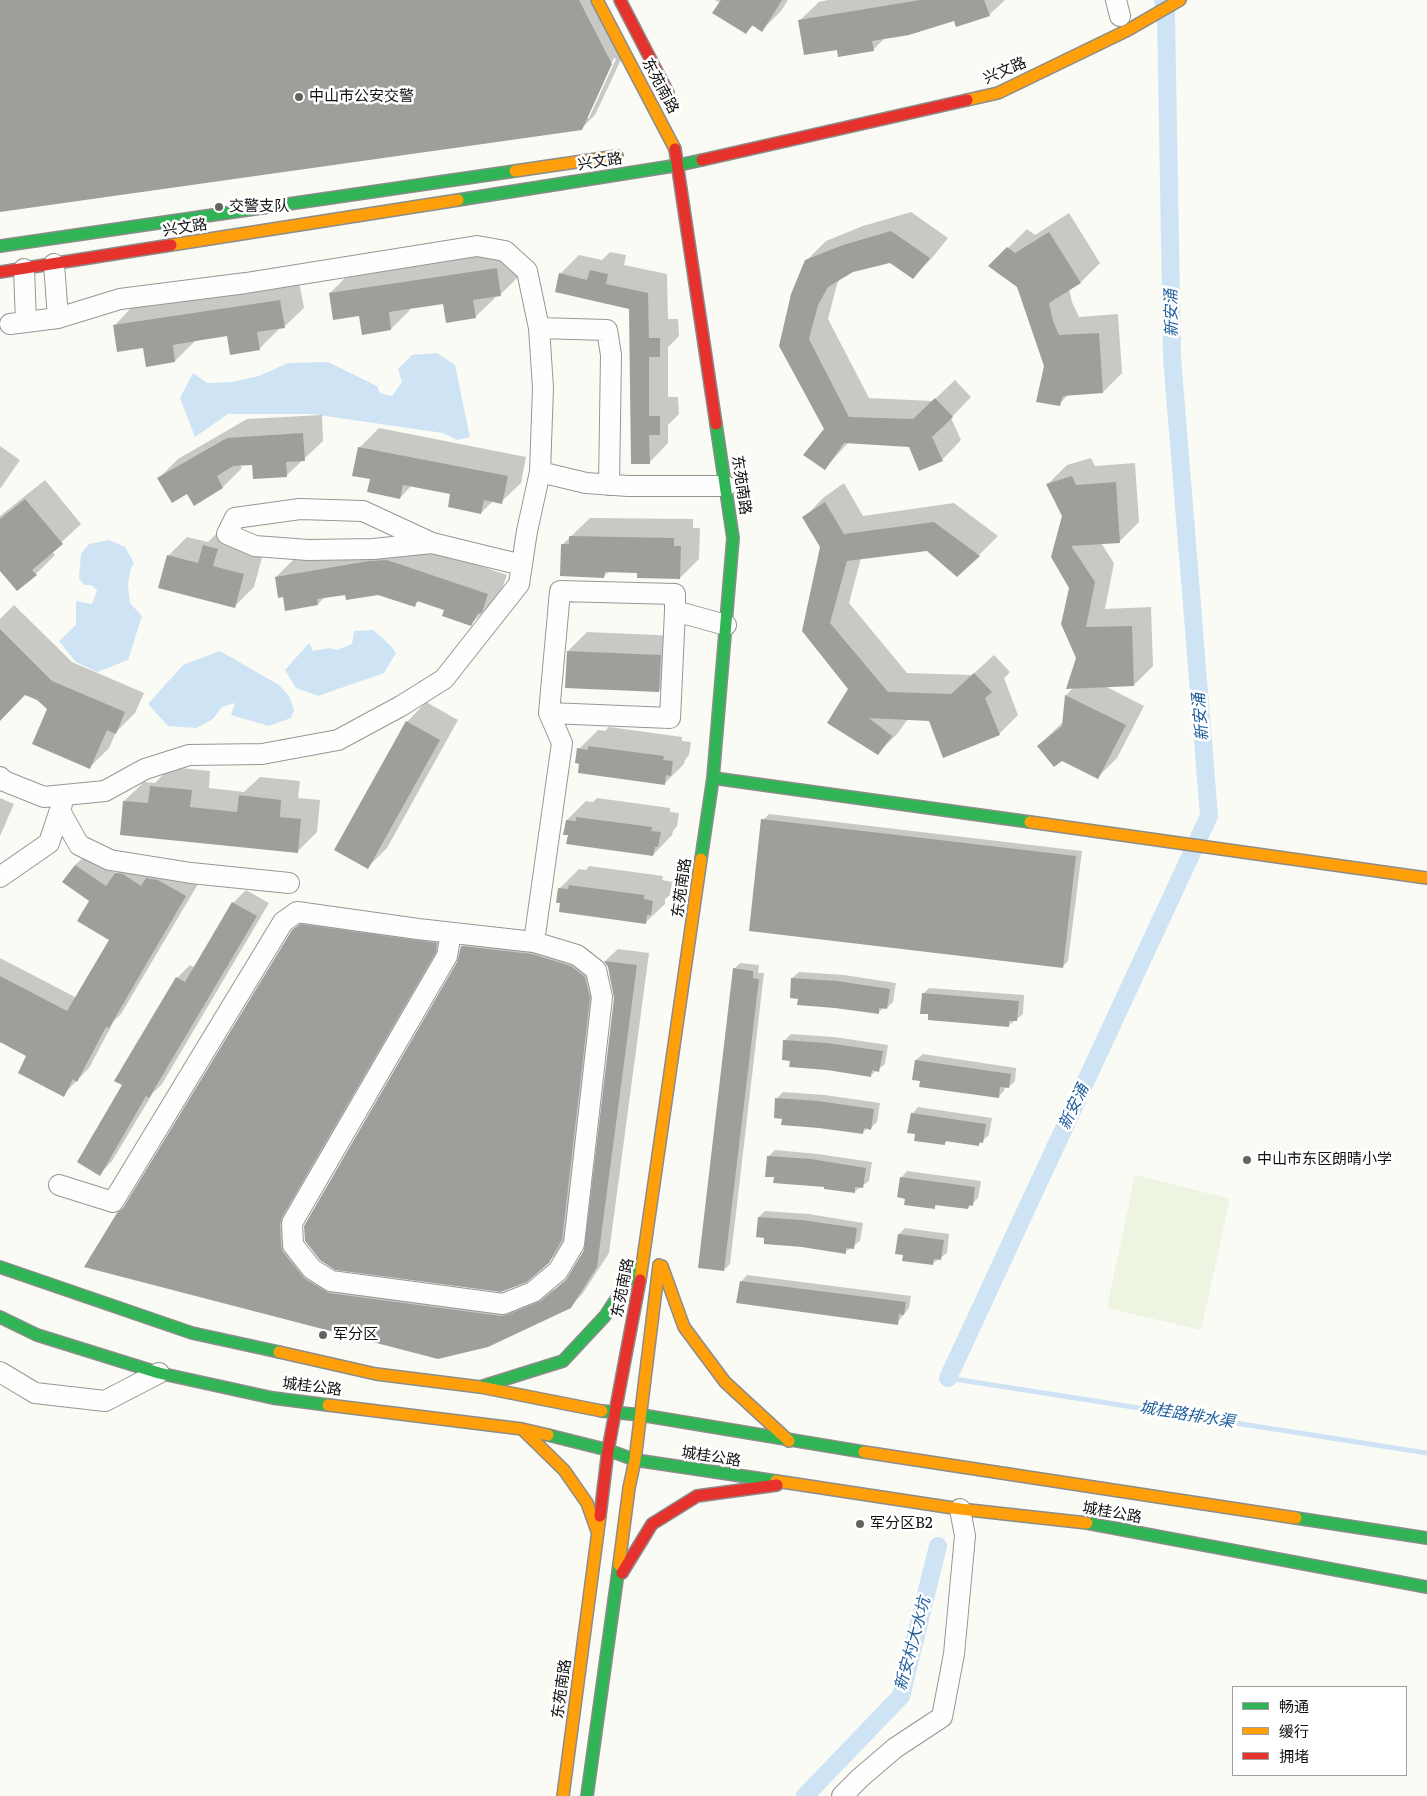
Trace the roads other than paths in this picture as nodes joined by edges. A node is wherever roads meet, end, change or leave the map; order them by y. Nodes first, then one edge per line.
1 (597, 0) edge
2 (620, 0) edge
3 (1180, 0) edge
4 (1121, 15) edge
5 (672, 102) dead end
6 (626, 154) dead end
7 (679, 165) junction
8 (0, 246) edge
9 (54, 264) junction
10 (24, 269) junction
11 (0, 272) edge
12 (58, 318) junction
13 (539, 328) junction
14 (540, 472) junction
15 (609, 485) junction
16 (726, 486) junction
17 (432, 543) junction
18 (522, 565) junction
19 (675, 611) junction
20 (726, 625) junction
21 (549, 713) junction
22 (0, 777) edge
23 (713, 778) junction
24 (62, 803) junction
25 (0, 877) edge
26 (1427, 878) edge
27 (290, 883) dead end
28 (451, 933) junction
29 (534, 942) junction
30 (59, 1185) dead end
31 (644, 1257) junction
32 (0, 1267) edge
33 (0, 1317) edge
34 (0, 1372) edge
35 (159, 1373) junction
36 (480, 1387) junction
37 (614, 1413) junction
38 (641, 1415) junction
39 (522, 1429) junction
40 (789, 1441) junction
41 (608, 1450) junction
42 (635, 1460) junction
43 (788, 1484) junction
44 (960, 1510) junction
45 (598, 1534) junction
46 (1427, 1538) edge
47 (616, 1583) junction
48 (1427, 1587) edge
49 (563, 1796) edge
50 (587, 1796) edge
51 (842, 1796) edge

1 - 7 main road, 东苑南路
2 - 5 main road, 东苑南路
3 - 4 main road, 兴文路
4 - 7 main road, 兴文路
6 - 8 main road, 兴文路
7 - 9 main road, 兴文路
7 - 16 main road, 东苑南路
9 - 10 main road, 兴文路
9 - 12 street
10 - 11 main road, 兴文路
10 - 12 street
12 - 13 street
13 - 14 street
13 - 15 street
14 - 15 street
14 - 18 street
15 - 16 street
16 - 20 main road, 东苑南路
17 - 17 street
17 - 18 street
18 - 24 street
19 - 20 street
19 - 21 street
19 - 21 street
20 - 23 main road, 东苑南路
21 - 29 street
22 - 24 street
23 - 26 main road
23 - 31 main road, 东苑南路
24 - 25 street
24 - 27 street
28 - 29 street
28 - 29 street
28 - 30 street
31 - 36 main road
31 - 37 main road, 东苑南路
32 - 36 main road, 城桂公路
33 - 35 main road, 城桂公路
34 - 35 street
35 - 39 main road, 城桂公路
36 - 37 main road, 城桂公路
37 - 38 main road, 城桂公路
37 - 41 main road, 东苑南路
38 - 40 main road, 城桂公路
38 - 40 main road, 东苑南路
38 - 42 main road, 东苑南路
39 - 41 main road, 城桂公路
39 - 45 main road
40 - 46 main road, 城桂公路
41 - 42 main road, 城桂公路
41 - 45 main road, 东苑南路
42 - 43 main road, 城桂公路
42 - 47 main road, 东苑南路
43 - 44 main road, 城桂公路
43 - 47 main road
44 - 48 main road, 城桂公路
44 - 51 street
45 - 49 main road, 东苑南路
47 - 50 main road, 东苑南路

